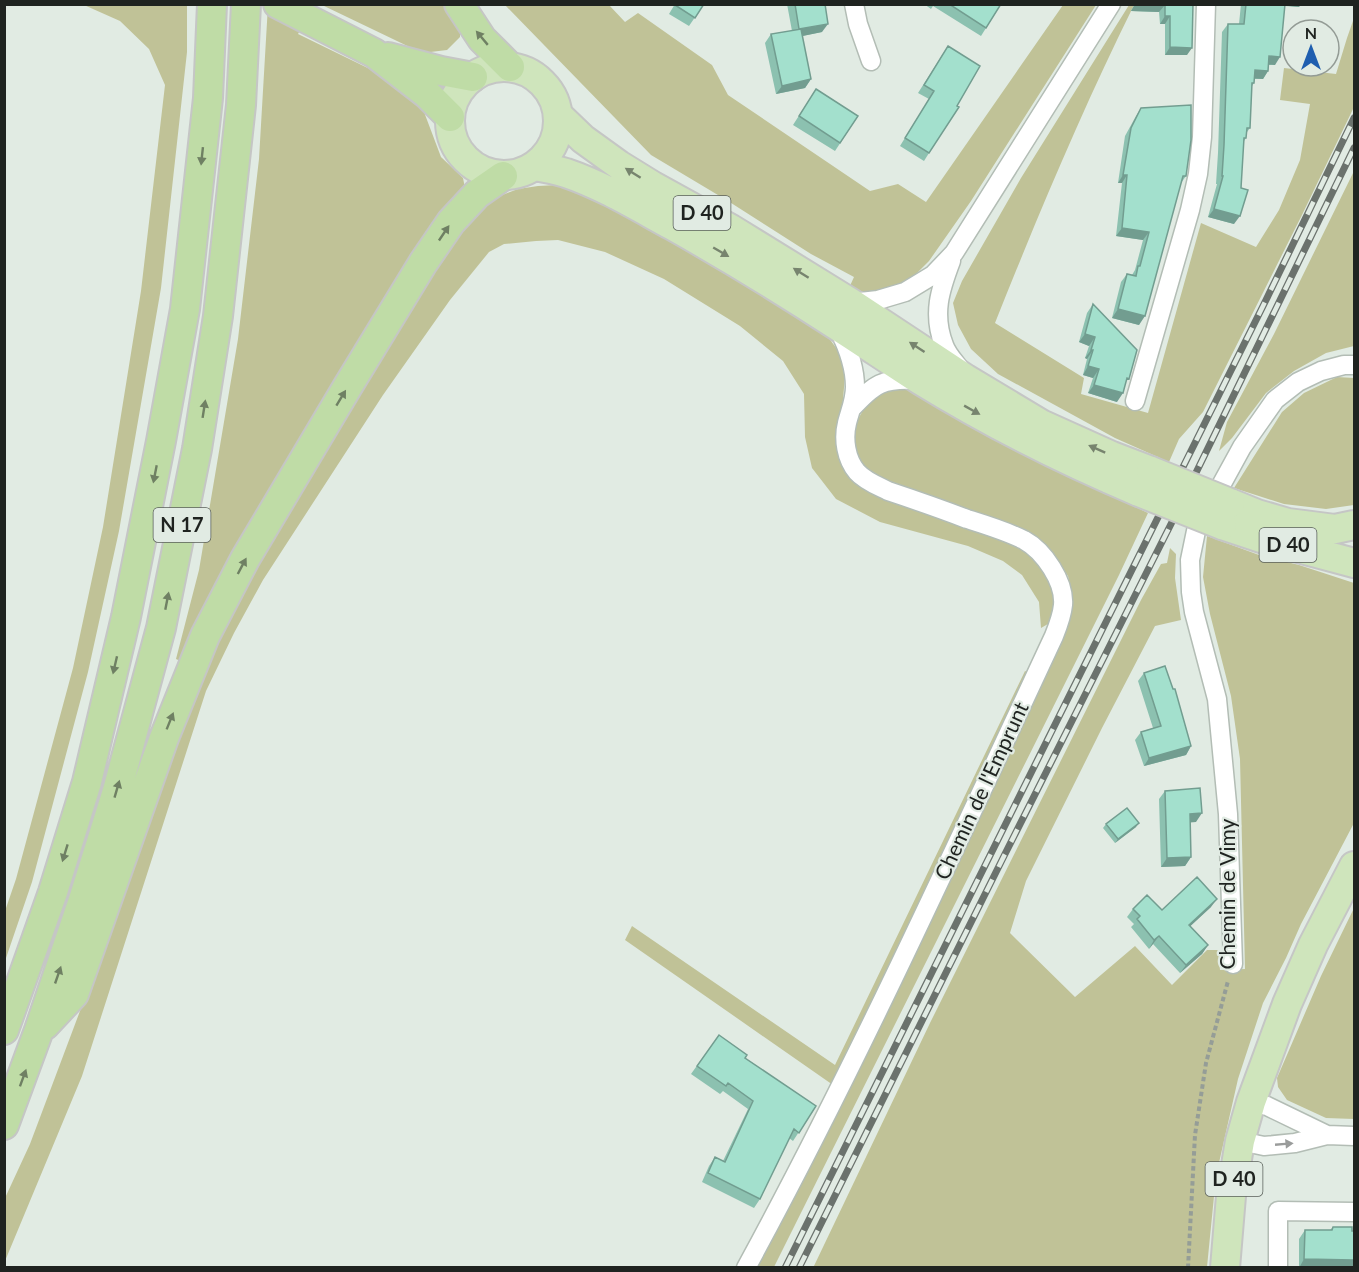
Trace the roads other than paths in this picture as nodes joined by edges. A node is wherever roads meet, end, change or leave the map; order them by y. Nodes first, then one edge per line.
1 (194, 4) edge
2 (212, 4) edge
3 (246, 4) edge
4 (278, 4) edge
5 (459, 4) edge
6 (854, 4) edge
7 (1111, 4) edge
8 (1206, 4) edge
9 (374, 53) junction
10 (871, 61) dead end
11 (510, 67) junction
12 (473, 76) junction
13 (208, 98) junction
14 (558, 115) junction
15 (450, 117) junction
16 (536, 166) junction
17 (503, 176) junction
18 (954, 253) junction
19 (844, 314) junction
20 (1354, 365) edge
21 (966, 379) junction
22 (921, 380) junction
23 (1135, 401) dead end
24 (852, 408) junction
25 (1145, 482) junction
26 (1226, 514) junction
27 (1354, 525) edge
28 (1354, 563) edge
29 (1354, 866) edge
30 (1233, 964) road end
31 (4, 1030) edge
32 (39, 1030) junction
33 (1251, 1102) junction
34 (4, 1125) edge
35 (1327, 1135) junction
36 (1354, 1136) edge
37 (1240, 1141) junction
38 (1354, 1212) edge
39 (746, 1268) edge
40 (1225, 1268) edge
41 (1278, 1268) edge

1 - 13 highway
2 - 13 highway, N 17
32 -> 3 highway, N 17
4 - 9 highway
11 -> 5 highway
6 - 10 street
7 - 18 street
8 - 23 street
9 - 12 highway
9 - 15 highway
11 - 12 main road
11 - 14 main road
12 - 15 main road
13 -> 31 highway, N 17
14 - 16 main road
19 -> 14 main road, D 40
15 - 17 main road
16 - 17 main road
16 -> 19 main road, D 40
32 -> 17 highway
18 - 19 street
18 - 21 street
21 -> 19 main road, D 40
19 - 22 main road, D 40
19 - 24 street, Chemin de l'Emprunt
20 - 30 street, Chemin de Vimy
25 -> 21 main road, D 40
22 - 24 street
22 -> 25 main road, D 40
24 - 39 street, Chemin de l'Emprunt
25 - 26 main road, D 40, bridge
26 - 27 main road, D 40
26 - 28 main road, D 40
29 - 33 main road, D 40
34 -> 32 highway, N 17
33 - 35 street
33 - 37 main road, D 40
35 - 36 street
37 -> 35 street
37 - 40 main road, D 40
38 - 41 street

